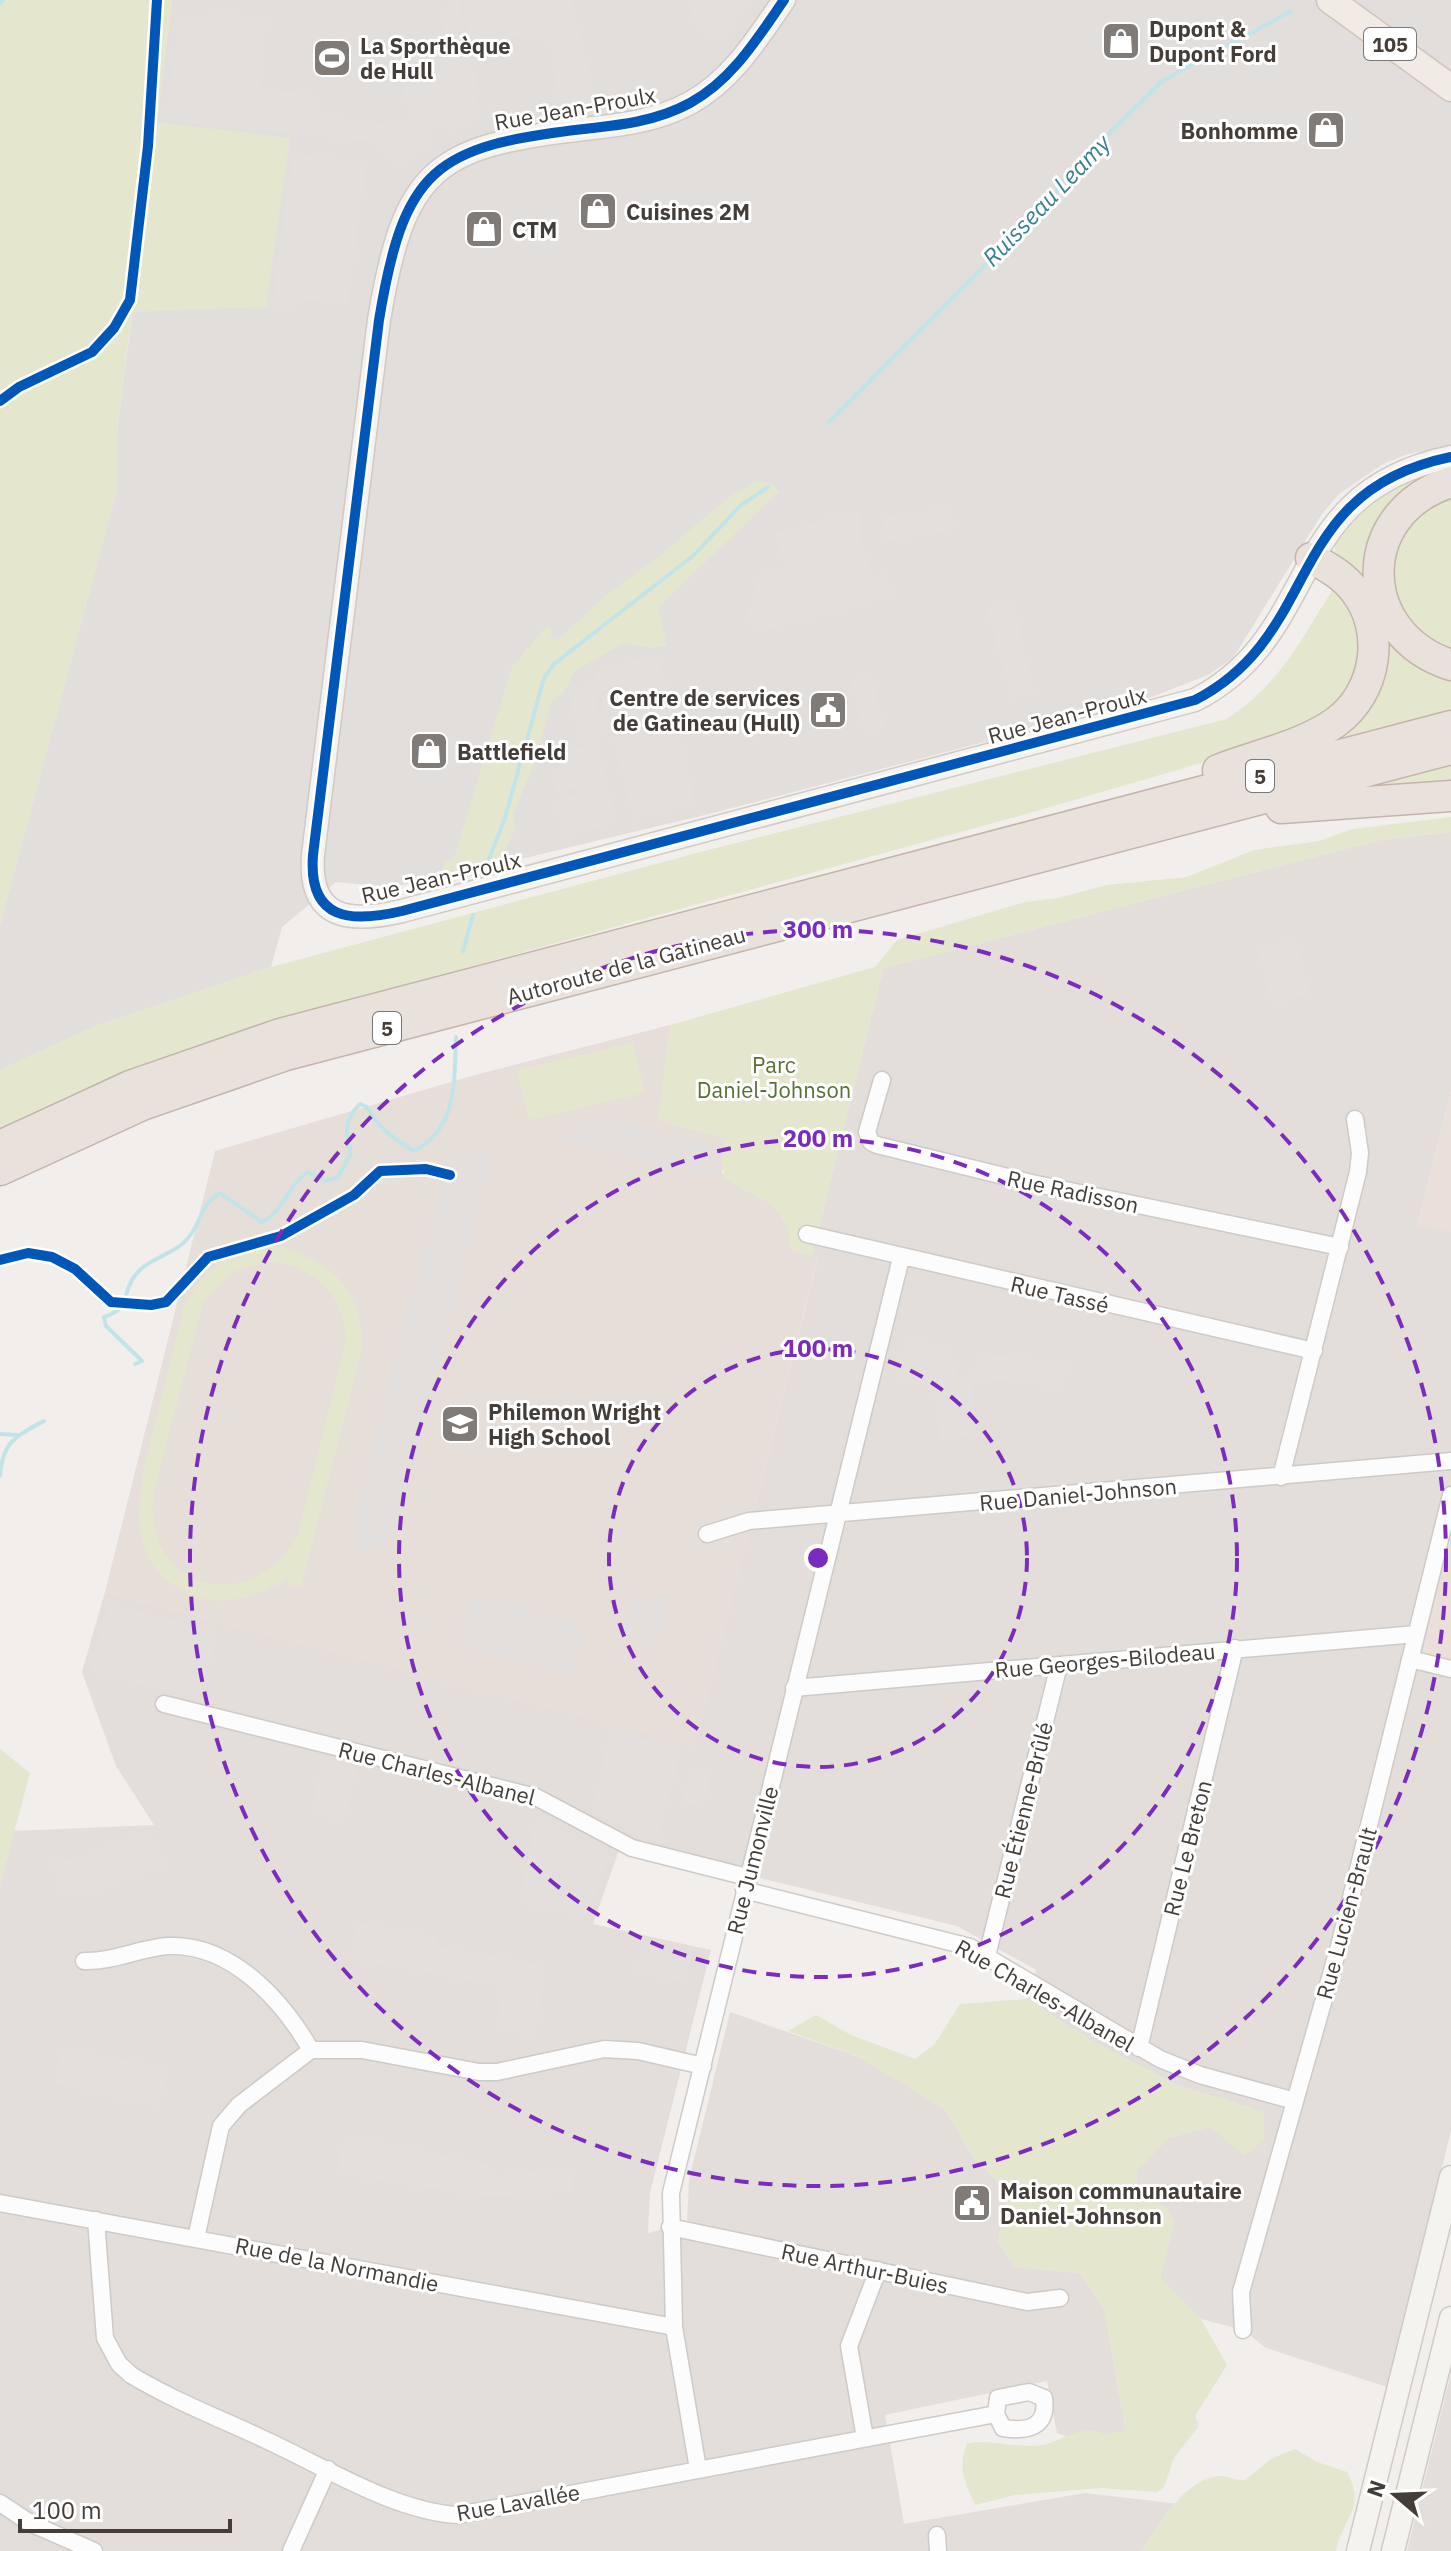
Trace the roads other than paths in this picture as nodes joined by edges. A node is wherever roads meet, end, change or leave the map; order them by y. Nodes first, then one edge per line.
1 (784, 0) edge
2 (1330, 0) edge
3 (1451, 88) edge
4 (1451, 457) edge
5 (1451, 482) edge
6 (1311, 558) junction
7 (1451, 665) edge
8 (1451, 726) edge
9 (1451, 749) edge
10 (1451, 796) edge
11 (1199, 815) junction
12 (1068, 826) junction
13 (882, 1080) dead end
14 (1355, 1119) dead end
15 (0, 1146) edge
16 (0, 1170) edge
17 (807, 1234) dead end
18 (1340, 1247) junction
19 (901, 1258) junction
20 (1314, 1351) junction
21 (1451, 1461) edge
22 (1281, 1477) junction
23 (1451, 1495) edge
24 (839, 1514) junction
25 (707, 1534) dead end
26 (1416, 1634) junction
27 (1235, 1648) junction
28 (1410, 1659) junction
29 (1059, 1665) junction
30 (1451, 1669) edge
31 (794, 1688) junction
32 (164, 1704) dead end
33 (746, 1883) junction
34 (987, 1956) junction
35 (84, 1961) dead end
36 (1139, 2048) junction
37 (311, 2050) junction
38 (703, 2066) junction
39 (1295, 2101) junction
40 (1451, 2177) edge
41 (0, 2203) edge
42 (96, 2220) junction
43 (670, 2227) junction
44 (196, 2238) junction
45 (878, 2270) junction
46 (1060, 2298) dead end
47 (1451, 2318) edge
48 (674, 2327) junction
49 (1243, 2330) dead end
50 (996, 2414) dead end
51 (865, 2438) junction
52 (328, 2469) junction
53 (698, 2469) junction
54 (0, 2503) edge
55 (94, 2551) edge
56 (291, 2551) edge
57 (1358, 2551) edge
58 (1393, 2551) edge

1 - 6 street, Rue Jean-Proulx
2 - 3 main road, 105
4 - 6 street, Rue Jean-Proulx
5 - 7 highway
6 - 12 highway
8 - 12 highway, Autoroute de la Gatineau / 5
9 - 11 highway, Autoroute de la Gatineau / 5
10 - 11 highway
11 - 16 highway, Autoroute de la Gatineau / 5
12 - 15 highway, Autoroute de la Gatineau / 5
13 - 18 street, Rue Radisson
14 - 18 street
17 - 19 street, Rue Tassé
18 - 20 street
19 - 20 street, Rue Tassé
19 - 24 street, Rue Jumonville
20 - 22 street
21 - 22 street, Rue Daniel-Johnson
22 - 24 street, Rue Daniel-Johnson
23 - 26 street, Rue Lucien-Brault
24 - 25 street, Rue Daniel-Johnson
24 - 31 street, Rue Jumonville
26 - 27 street, Rue Georges-Bilodeau
26 - 28 street, Rue Lucien-Brault
27 - 29 street, Rue Georges-Bilodeau
27 - 36 street, Rue Le Breton
28 - 30 street
28 - 39 street, Rue Lucien-Brault
29 - 31 street, Rue Georges-Bilodeau
29 - 34 street, Rue Étienne-Brûlé
31 - 33 street, Rue Jumonville
32 - 33 street, Rue Charles-Albanel
33 - 34 street, Rue Charles-Albanel
33 - 38 street, Rue Jumonville
34 - 36 street, Rue Charles-Albanel
35 - 37 street
36 - 39 street, Rue Charles-Albanel
37 - 38 street
37 - 44 street
38 - 43 street, Rue Jumonville
39 - 49 street, Rue Lucien-Brault
40 - 57 street
41 - 42 street, Rue de la Normandie
42 - 44 street, Rue de la Normandie
42 - 52 street, Rue Lavallée
43 - 45 street, Rue Arthur-Buies
43 - 48 street, Rue Jumonville
44 - 48 street, Rue de la Normandie
45 - 46 street, Rue Arthur-Buies
45 - 51 street
47 - 58 street
48 - 53 street, Rue Jumonville
50 - 51 street, Rue Lavallée
51 - 53 street, Rue Lavallée
52 - 53 street, Rue Lavallée
52 - 56 street
54 - 55 street

